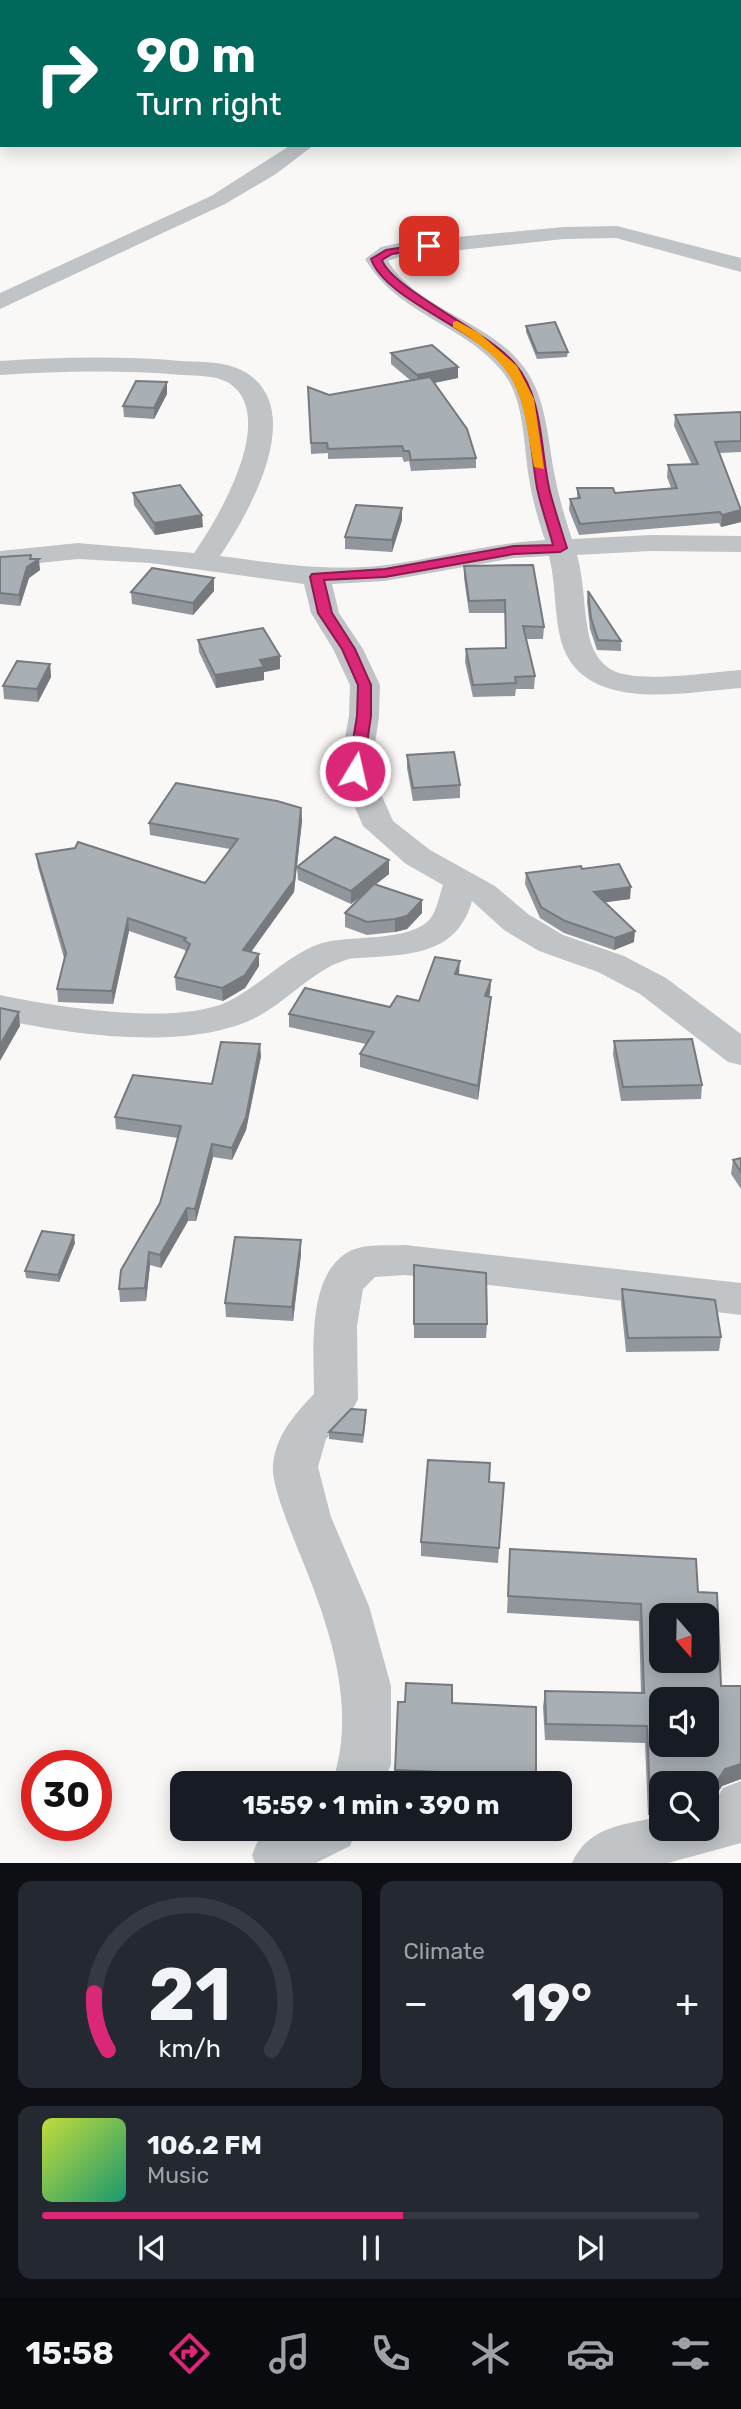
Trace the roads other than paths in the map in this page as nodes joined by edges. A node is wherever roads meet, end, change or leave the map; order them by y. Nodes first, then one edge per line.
1 (301, 147) edge
2 (741, 265) edge
3 (0, 302) edge
4 (0, 368) edge
5 (741, 544) edge
6 (560, 548) junction
7 (0, 559) edge
8 (201, 563) junction
9 (316, 577) junction
10 (741, 679) edge
11 (461, 880) junction
12 (0, 1007) edge
13 (741, 1053) edge
14 (741, 1307) edge
15 (362, 1771) edge
16 (741, 1805) edge
17 (307, 1841) edge
18 (278, 1855) dead end
19 (599, 1863) edge

1 - 3 street
2 - 6 street
4 - 8 street
5 - 6 street
6 - 9 street
6 - 10 street
7 - 8 street
8 - 9 street
9 - 11 street
11 - 12 street
11 - 13 street
14 - 15 street
16 - 19 street
17 - 18 street

